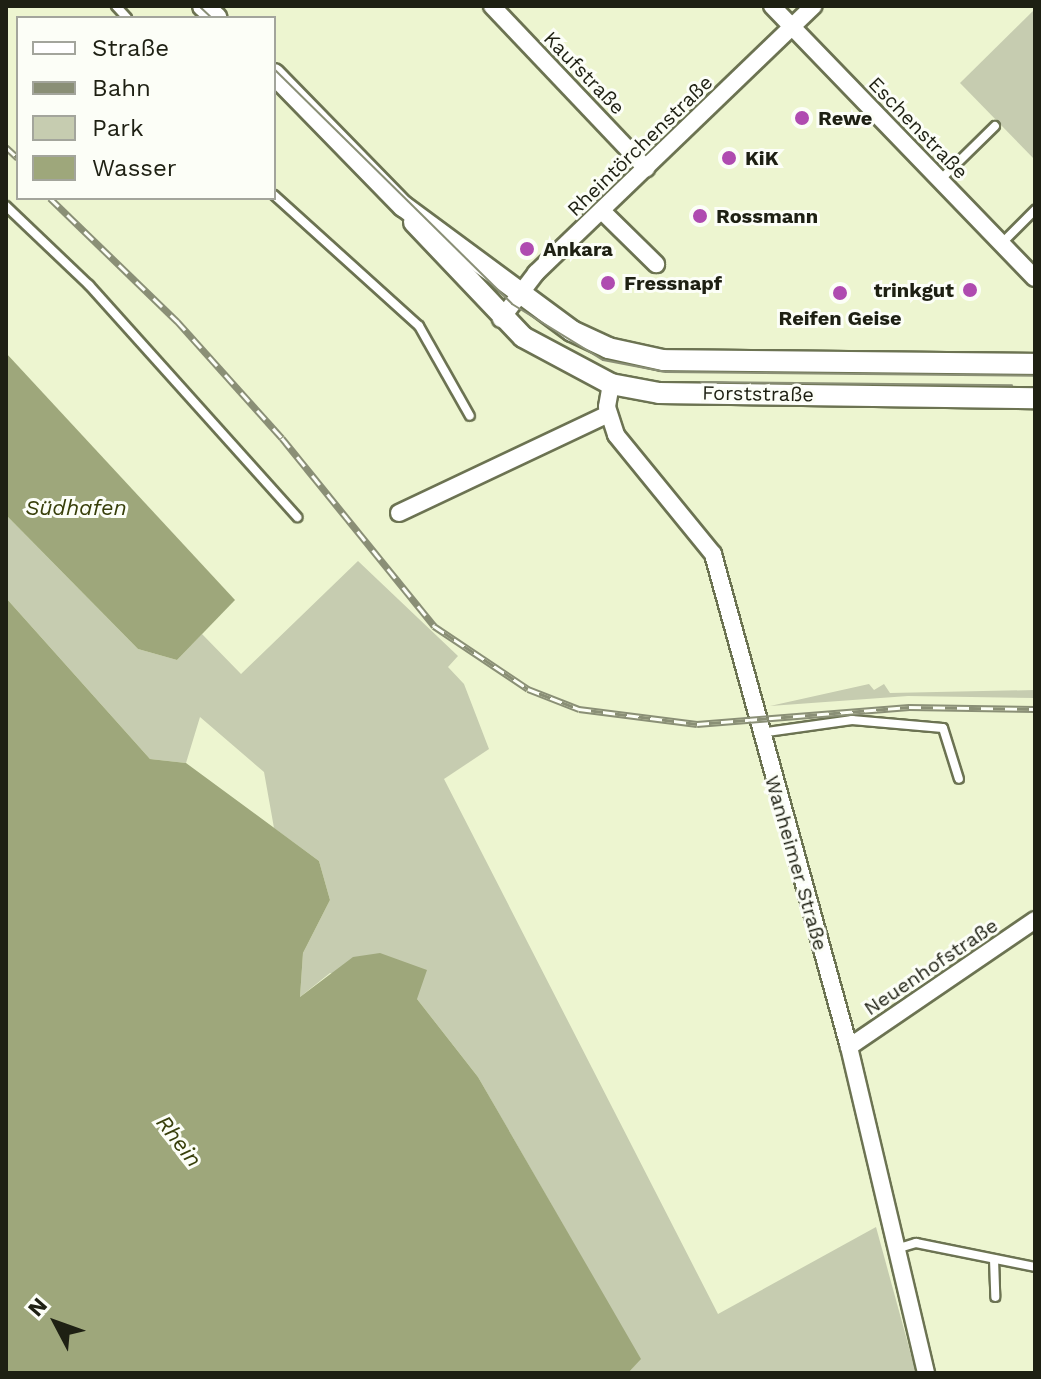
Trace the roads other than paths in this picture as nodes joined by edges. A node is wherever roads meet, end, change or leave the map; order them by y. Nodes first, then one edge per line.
1 (492, 6) edge
2 (772, 6) edge
3 (813, 6) edge
4 (791, 27) junction
5 (276, 76) edge
6 (995, 126) dead end
7 (646, 168) junction
8 (940, 180) junction
9 (276, 197) edge
10 (6, 206) edge
11 (403, 206) junction
12 (1035, 210) edge
13 (602, 211) junction
14 (1001, 244) junction
15 (656, 264) dead end
16 (1035, 278) edge
17 (520, 293) junction
18 (501, 319) junction
19 (1035, 364) edge
20 (611, 384) junction
21 (1035, 398) edge
22 (608, 414) junction
23 (470, 416) dead end
24 (399, 513) dead end
25 (297, 517) dead end
26 (759, 733) junction
27 (959, 779) dead end
28 (1035, 920) edge
29 (849, 1047) junction
30 (896, 1249) junction
31 (994, 1259) junction
32 (1035, 1267) edge
33 (995, 1297) dead end
34 (926, 1373) edge

1 - 7 street, Kaufstraße
2 - 4 street, Eschenstraße
3 - 4 street, Rheintörchenstraße
4 - 7 street, Rheintörchenstraße
4 - 8 street, Eschenstraße
5 - 11 street
6 - 8 lane
7 - 13 street, Rheintörchenstraße
8 - 14 street, Eschenstraße
9 - 23 lane
10 - 25 lane
11 - 17 street
11 - 18 street
12 - 14 lane
13 - 15 street
13 - 17 street, Rheintörchenstraße
14 - 16 street, Eschenstraße
17 - 18 street, Rheintörchenstraße
17 - 19 street, Forststraße
18 - 20 street, Forststraße
20 - 21 street, Forststraße
20 - 22 street
22 - 24 street
22 - 26 street, Wanheimer Straße
26 - 27 lane
26 - 29 street, Wanheimer Straße
28 - 29 street, Neuenhofstraße
29 - 30 street, Wanheimer Straße
30 - 31 lane
30 - 34 street, Wanheimer Straße
31 - 32 lane
31 - 33 lane

